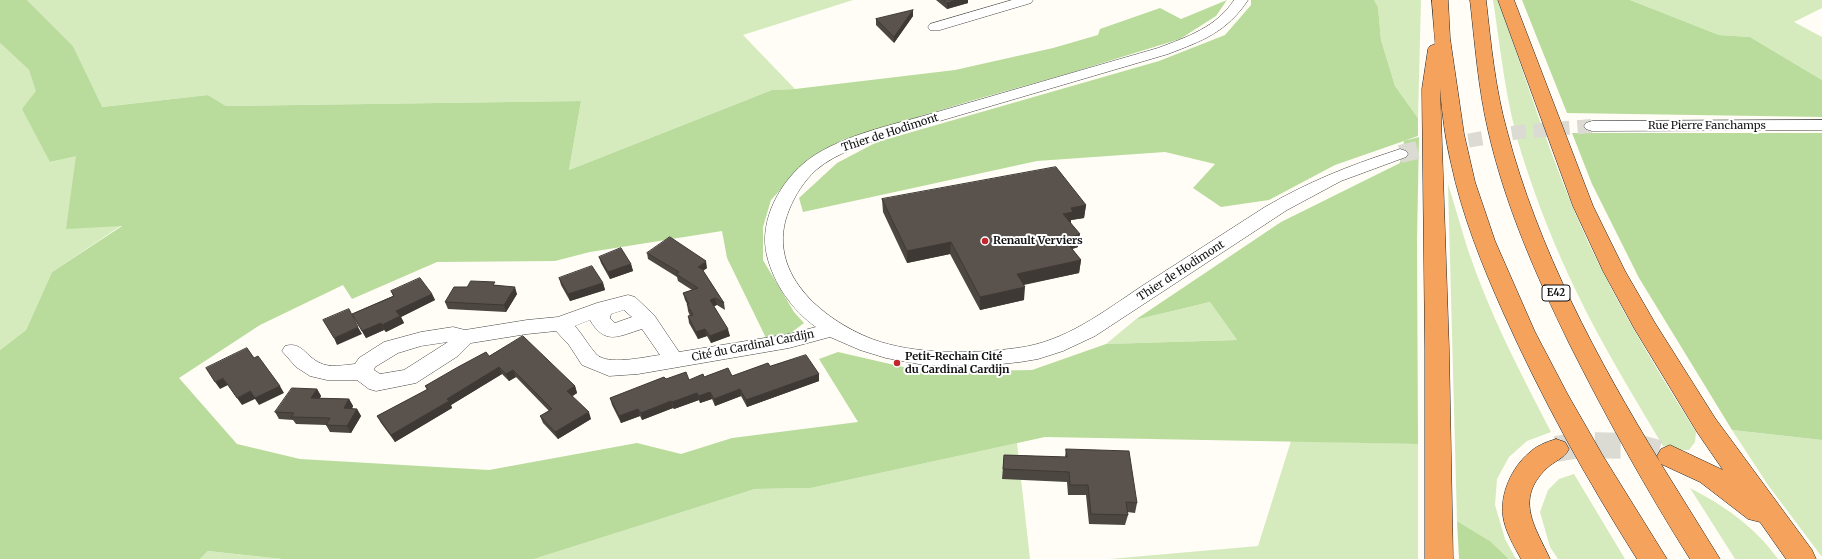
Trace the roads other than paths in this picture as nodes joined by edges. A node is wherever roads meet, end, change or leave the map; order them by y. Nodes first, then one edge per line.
1 (1026, 0) edge
2 (1241, 0) edge
3 (1478, 0) edge
4 (1506, 0) edge
5 (1440, 11) edge
6 (935, 27) dead end
7 (1822, 125) edge
8 (1592, 126) tunnel mouth
9 (1400, 154) tunnel mouth
10 (561, 324) junction
11 (833, 329) junction
12 (465, 337) junction
13 (292, 351) dead end
14 (673, 359) junction
15 (364, 370) junction
16 (1556, 449) tunnel mouth
17 (1670, 456) tunnel mouth
18 (1779, 528) junction
19 (1439, 559) edge
20 (1536, 559) edge
21 (1653, 559) edge
22 (1706, 559) edge
23 (1802, 559) edge

1 - 6 street
2 - 11 street, Thier de Hodimont
3 - 22 highway, E42
4 - 18 highway
5 - 19 highway
5 - 21 highway
7 - 8 street, Rue Pierre Fanchamps
9 - 11 street, Thier de Hodimont
10 - 12 street
10 - 14 street, Cité du Cardinal Cardijn
10 - 14 street
11 - 14 street, Cité du Cardinal Cardijn
12 - 15 street
12 - 15 street
13 - 15 street
16 - 20 highway
17 - 18 highway
18 - 23 highway

